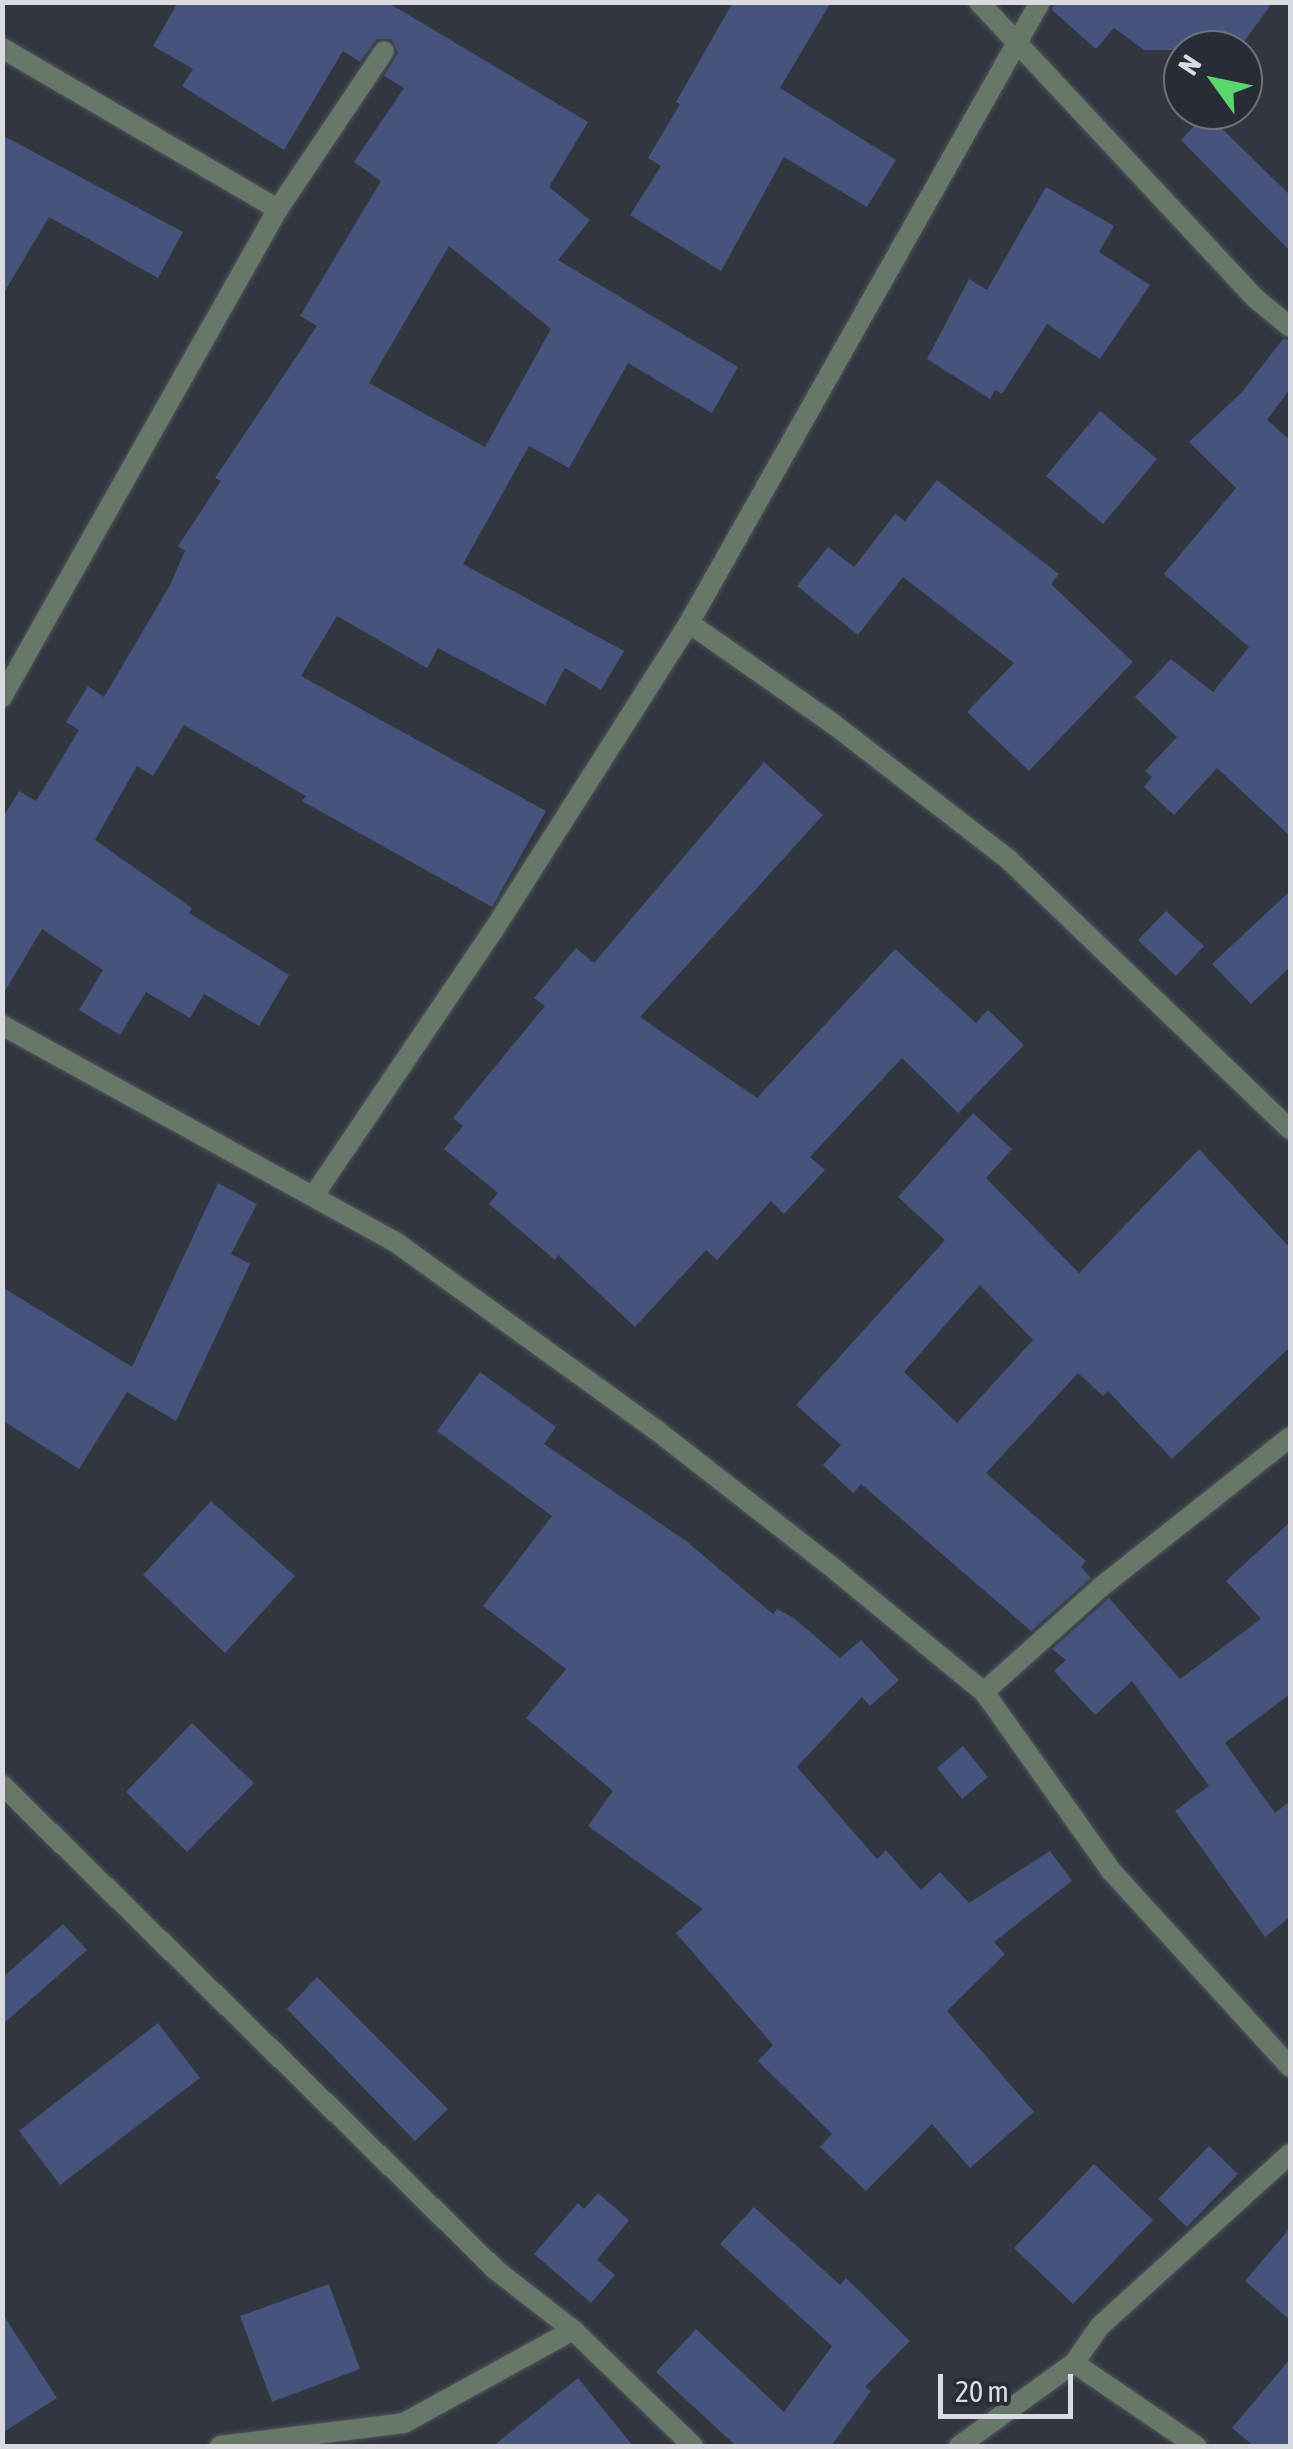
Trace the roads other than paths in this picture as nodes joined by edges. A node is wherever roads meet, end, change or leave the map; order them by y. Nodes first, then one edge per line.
1 (979, 2) edge
2 (1040, 2) edge
3 (1017, 39) junction
4 (2, 48) edge
5 (384, 51) dead end
6 (278, 210) junction
7 (1290, 327) edge
8 (689, 623) junction
9 (2, 697) edge
10 (2, 1025) edge
11 (1290, 1128) edge
12 (314, 1195) junction
13 (1290, 1436) edge
14 (984, 1692) junction
15 (2, 1785) edge
16 (1290, 2068) edge
17 (1290, 2154) edge
18 (573, 2330) junction
19 (1074, 2362) junction
20 (220, 2446) edge
21 (692, 2446) edge
22 (959, 2446) edge
23 (1196, 2446) edge

1 - 3 street
2 - 3 street
3 - 7 street
3 - 8 street
4 - 6 street
5 - 6 street
6 - 9 street
8 - 11 street
8 - 12 street
10 - 12 street
12 - 14 street
13 - 14 street
14 - 16 street
15 - 18 street
17 - 19 street
18 - 20 street
18 - 21 street
19 - 22 street
19 - 23 street

